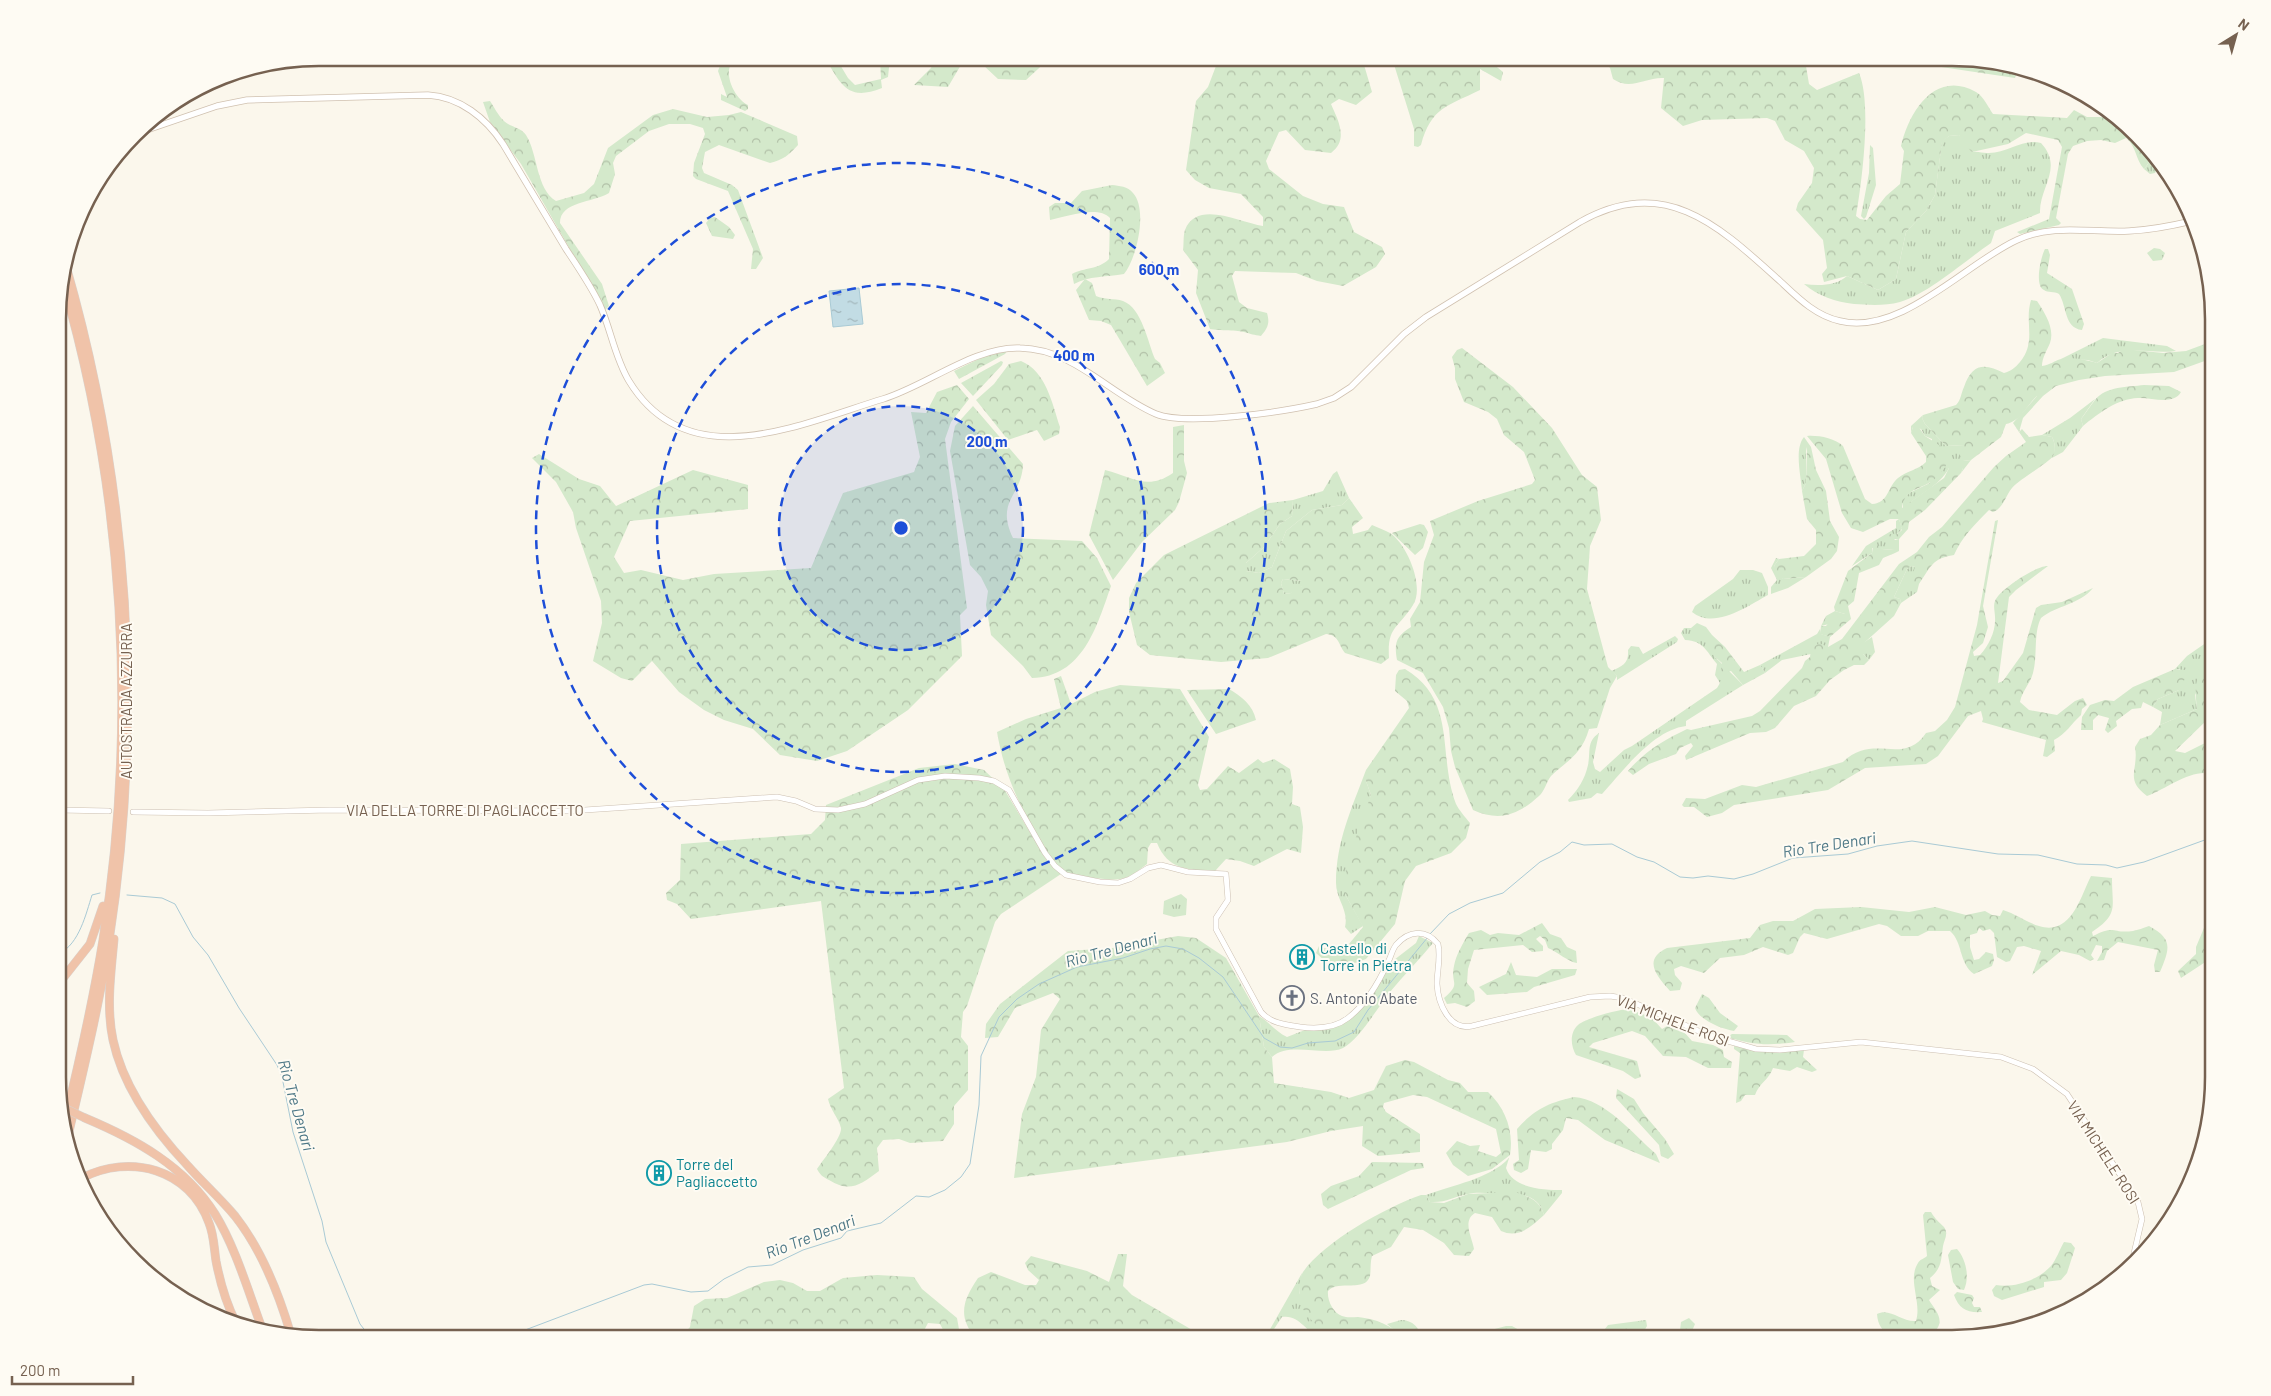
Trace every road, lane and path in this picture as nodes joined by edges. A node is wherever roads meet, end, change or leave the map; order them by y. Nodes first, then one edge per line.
1 (154, 128) edge
2 (2186, 222) edge
3 (69, 279) edge
4 (67, 300) edge
5 (120, 777) junction
6 (126, 790) junction
7 (66, 810) edge
8 (109, 811) dead end
9 (133, 812) dead end
10 (1227, 875) joint
11 (66, 974) edge
12 (68, 1108) edge
13 (68, 1109) edge
14 (71, 1124) edge
15 (86, 1176) edge
16 (2135, 1251) edge
17 (233, 1314) edge
18 (260, 1322) edge
19 (288, 1328) edge

1 - 2 main road
3 - 6 highway, AUTOSTRADA AZZURRA
4 - 5 highway, AUTOSTRADA AZZURRA
5 - 11 highway
5 - 12 highway, AUTOSTRADA AZZURRA
6 - 14 highway, AUTOSTRADA AZZURRA
6 - 19 highway
7 - 8 street
9 - 10 street, VIA DELLA TORRE DI PAGLIACCETTO
10 - 16 street, VIA MICHELE ROSI
13 - 18 highway, bridge
15 - 17 highway

